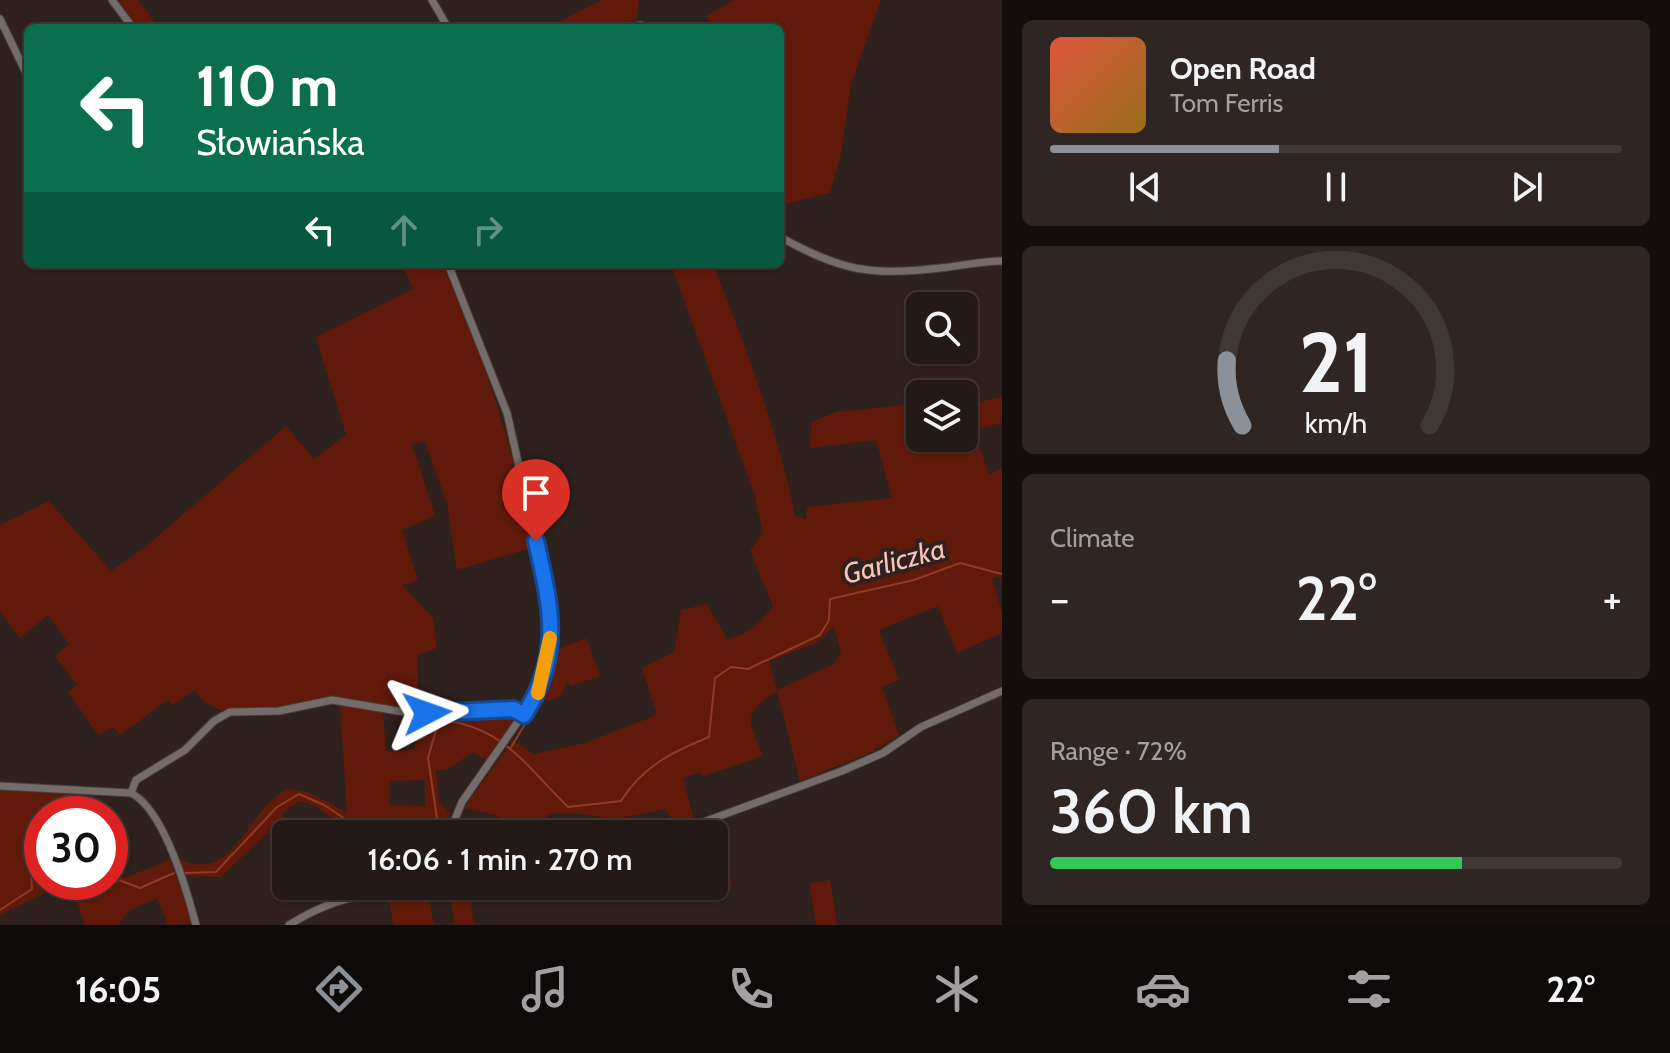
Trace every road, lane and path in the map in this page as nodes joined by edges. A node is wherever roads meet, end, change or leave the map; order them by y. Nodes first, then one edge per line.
1 (112, 0) edge
2 (432, 0) edge
3 (0, 19) edge
4 (130, 24) edge
5 (446, 24) edge
6 (24, 69) edge
7 (784, 239) edge
8 (1002, 261) edge
9 (450, 268) edge
10 (1002, 691) edge
11 (524, 715) junction
12 (0, 786) edge
13 (131, 793) junction
14 (455, 820) edge
15 (709, 820) edge
16 (344, 900) edge
17 (196, 925) edge
18 (289, 925) edge

1 - 4 street
2 - 5 street
3 - 6 street
7 - 8 street
9 - 11 street
10 - 15 street
11 - 13 street
11 - 14 street
12 - 13 street
13 - 17 street
16 - 18 street

